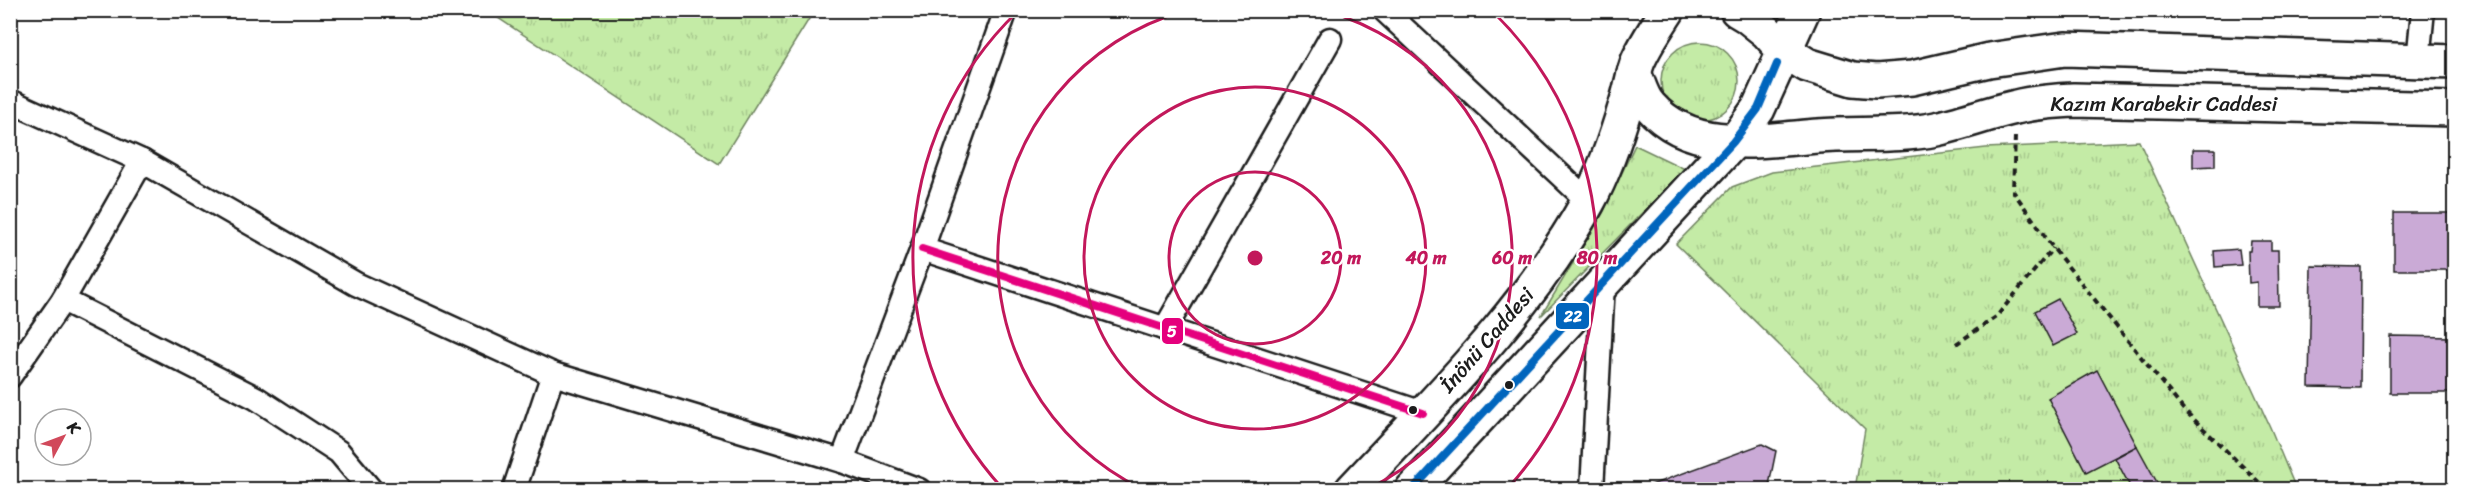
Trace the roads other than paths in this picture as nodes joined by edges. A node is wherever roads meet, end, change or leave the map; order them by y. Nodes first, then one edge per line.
1 (1006, 10) edge
2 (1384, 10) edge
3 (1668, 10) edge
4 (1737, 10) edge
5 (1803, 10) edge
6 (2423, 10) edge
7 (1330, 39) dead end
8 (1783, 50) junction
9 (2418, 61) junction
10 (2454, 62) edge
11 (1634, 74) junction
12 (10, 101) edge
13 (2454, 109) edge
14 (1733, 142) junction
15 (142, 161) junction
16 (1588, 201) junction
17 (922, 249) junction
18 (1603, 283) junction
19 (63, 300) junction
20 (1165, 329) junction
21 (553, 374) junction
22 (10, 376) edge
23 (1423, 413) junction
24 (842, 461) junction
25 (371, 489) edge
26 (514, 489) edge
27 (919, 489) edge
28 (1352, 489) edge
29 (1412, 489) edge
30 (1592, 489) edge

1 - 17 street
2 - 16 street
3 - 11 main road, İnönü Caddesi
4 - 8 main road
5 - 8 main road, İnönü Caddesi
6 - 9 street
7 - 20 street
8 - 9 main road
8 - 14 main road, İnönü Caddesi
9 - 10 main road
11 - 14 main road, Kazım Karabekir Caddesi
11 - 16 main road, İnönü Caddesi
12 - 15 street
13 - 14 main road, Kazım Karabekir Caddesi
14 - 18 main road, İnönü Caddesi
15 - 19 street
15 - 21 street
16 - 23 main road, İnönü Caddesi
17 - 20 street
17 - 24 street
18 - 29 main road, İnönü Caddesi
18 - 30 street
19 - 22 street
19 - 25 street
20 - 23 street
21 - 24 street
21 - 26 street
23 - 28 main road, İnönü Caddesi
24 - 27 street

